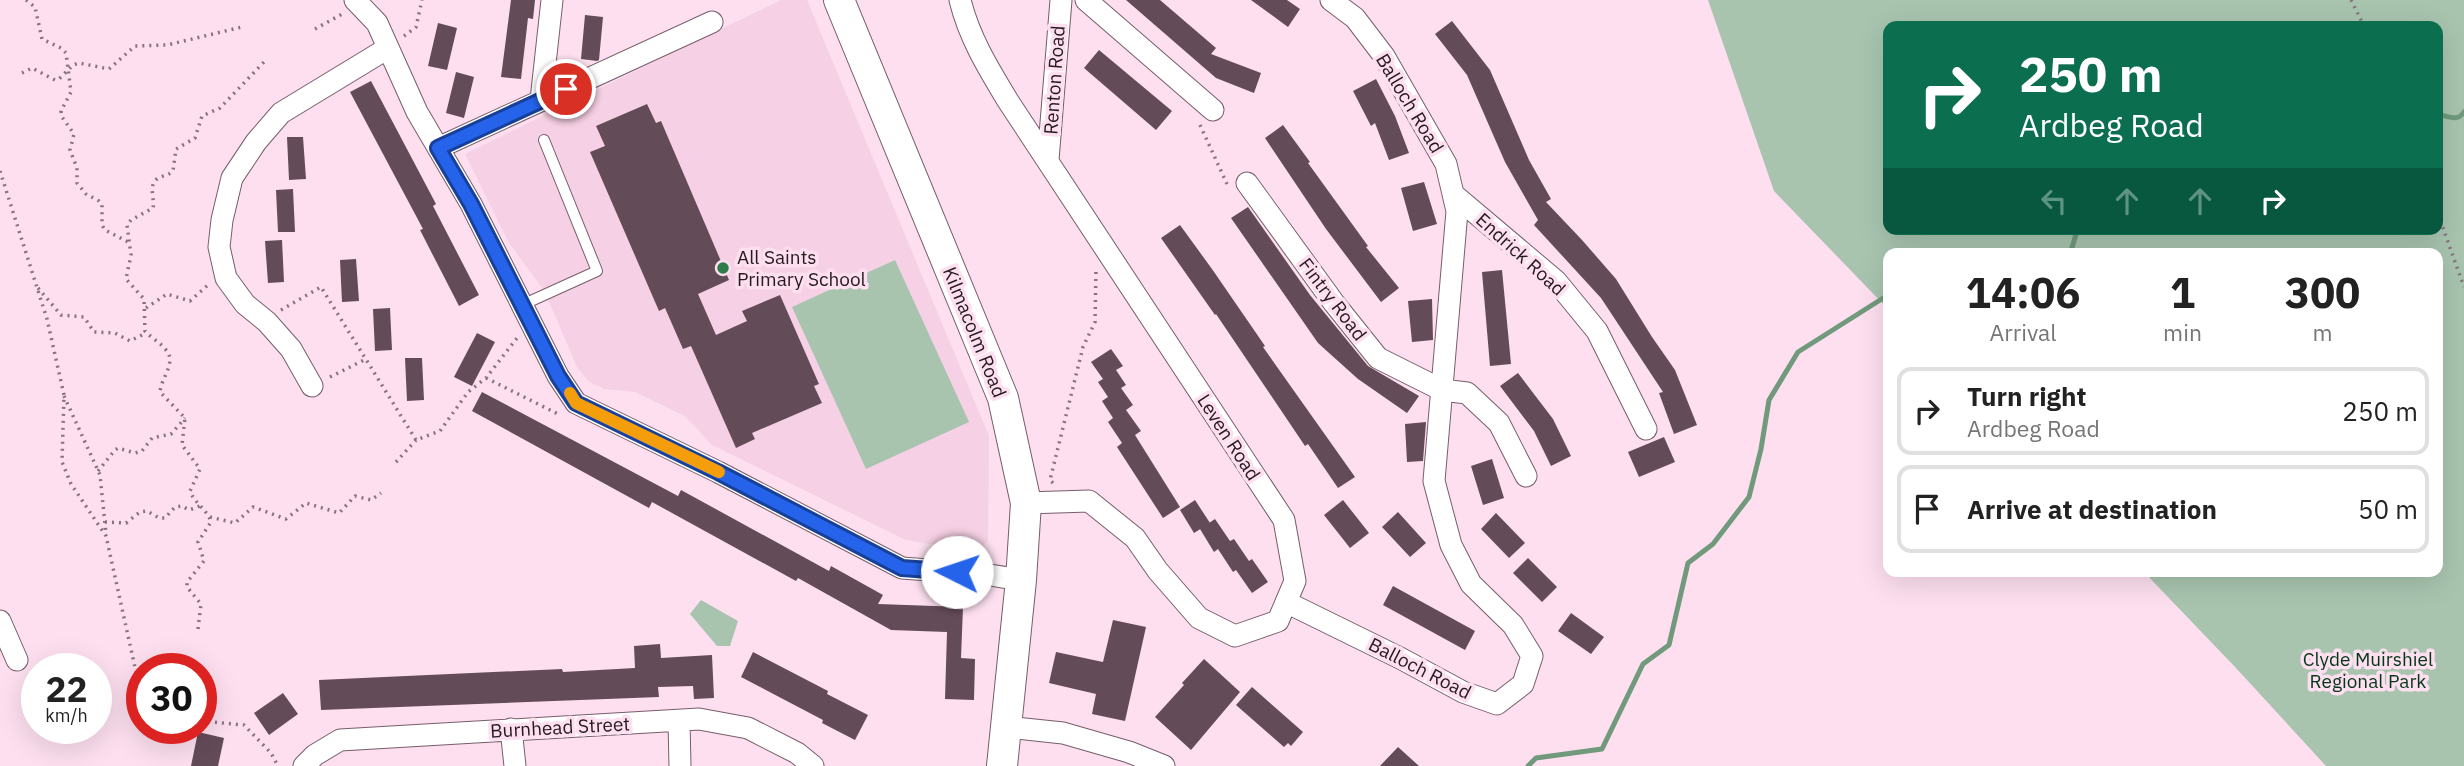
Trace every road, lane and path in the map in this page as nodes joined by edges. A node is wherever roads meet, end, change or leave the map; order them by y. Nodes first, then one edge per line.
1 (26, 0) edge
2 (422, 0) edge
3 (552, 0) edge
4 (839, 0) edge
5 (960, 0) edge
6 (1061, 0) edge
7 (1086, 0) edge
8 (1331, 0) edge
9 (2351, 0) edge
10 (358, 2) edge
11 (2362, 21) edge
12 (712, 22) dead end
13 (242, 27) dead end
14 (315, 29) dead end
15 (388, 48) junction
16 (264, 62) dead end
17 (69, 69) junction
18 (22, 73) dead end
19 (541, 100) junction
20 (1213, 110) joint
21 (544, 140) dead end
22 (438, 148) junction
23 (1048, 160) junction
24 (0, 171) edge
25 (1247, 183) joint
26 (1453, 194) junction
27 (2443, 228) edge
28 (130, 243) junction
29 (1105, 247) junction
30 (37, 287) junction
31 (2464, 287) edge
32 (239, 296) junction
33 (522, 305) junction
34 (145, 308) junction
35 (265, 320) junction
36 (535, 330) junction
37 (146, 333) junction
38 (366, 359) junction
39 (486, 378) junction
40 (313, 386) joint
41 (1442, 390) junction
42 (64, 395) junction
43 (575, 401) junction
44 (185, 418) junction
45 (1646, 429) dead end
46 (416, 440) junction
47 (396, 462) dead end
48 (98, 471) junction
49 (1526, 476) dead end
50 (381, 493) dead end
51 (1071, 502) junction
52 (1026, 503) junction
53 (201, 505) junction
54 (210, 517) junction
55 (105, 522) junction
56 (106, 536) junction
57 (1021, 580) junction
58 (1286, 602) junction
59 (0, 621) edge
60 (198, 629) dead end
61 (132, 653) edge
62 (17, 660) dead end
63 (679, 721) junction
64 (217, 722) edge
65 (1006, 727) junction
66 (511, 729) junction
67 (278, 766) edge
68 (304, 766) edge
69 (515, 766) edge
70 (680, 766) edge
71 (813, 766) edge
72 (1002, 766) edge
73 (1164, 766) edge

1 - 17 path
2 - 15 path
3 - 19 street
4 - 52 main road, Kilmacolm Road
5 - 23 street, Leven Road
6 - 23 street, Renton Road
7 - 20 street
8 - 26 street, Balloch Road
9 - 11 path
10 - 14 path
10 - 15 street
12 - 19 street
13 - 17 path
15 - 22 street
15 - 32 street
16 - 28 path
17 - 18 path
17 - 28 path
19 - 22 street
20 - 25 path
21 - 33 lane
22 - 33 street
23 - 29 street, Leven Road
24 - 30 path
25 - 41 street, Fintry Road
26 - 41 street, Balloch Road
26 - 45 street, Endrick Road
27 - 31 path
28 - 34 path
29 - 51 path
29 - 58 street, Leven Road
30 - 37 path
30 - 42 path
32 - 34 path
32 - 35 street
33 - 36 street
34 - 37 path
35 - 38 path
35 - 40 street
36 - 39 path
36 - 43 street
37 - 44 path
38 - 40 path
38 - 46 path
39 - 43 path
39 - 46 path
41 - 49 street
41 - 58 street, Balloch Road
42 - 48 path
42 - 56 path
43 - 57 street
44 - 48 path
44 - 53 path
46 - 47 path
48 - 55 path
50 - 54 path
51 - 52 street
51 - 58 street
52 - 57 main road, Kilmacolm Road
53 - 54 path
53 - 55 path
54 - 60 path
55 - 56 path
56 - 61 path
57 - 65 main road, Kilmacolm Road
59 - 62 street
63 - 66 street, Burnhead Street
63 - 70 street
63 - 71 street, Burnhead Street
64 - 67 path
65 - 72 main road, Kilmacolm Road
65 - 73 street
66 - 68 street, Burnhead Street
66 - 69 street

